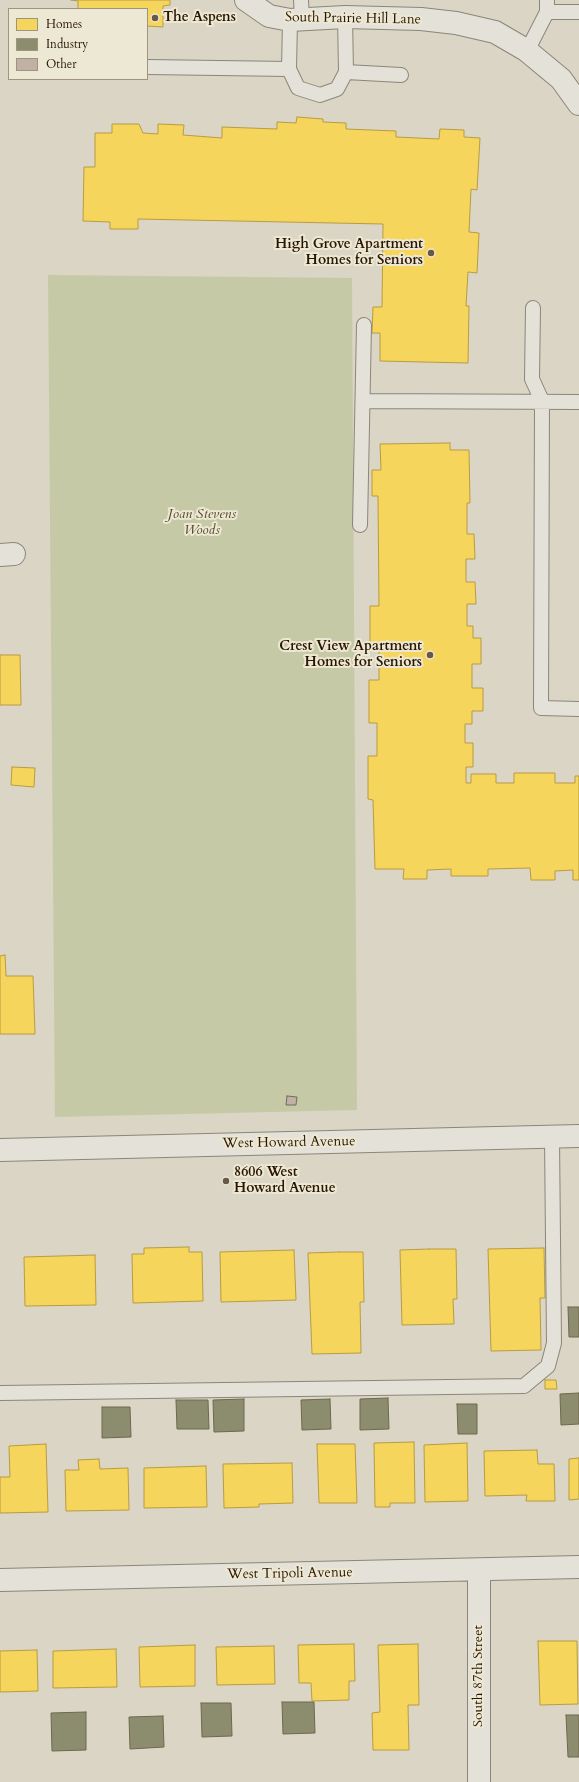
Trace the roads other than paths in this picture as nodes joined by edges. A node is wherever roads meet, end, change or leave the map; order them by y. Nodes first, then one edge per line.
1 (246, 0) edge
2 (547, 6) edge
3 (579, 12) edge
4 (298, 13) edge
5 (346, 17) junction
6 (527, 51) junction
7 (148, 67) edge
8 (289, 69) junction
9 (346, 72) junction
10 (401, 75) dead end
11 (579, 104) edge
12 (534, 308) dead end
13 (364, 325) dead end
14 (542, 401) junction
15 (363, 402) junction
16 (579, 402) edge
17 (360, 525) dead end
18 (579, 709) edge
19 (579, 1136) edge
20 (552, 1137) junction
21 (0, 1150) edge
22 (0, 1393) edge
23 (579, 1567) edge
24 (479, 1570) junction
25 (0, 1580) edge
26 (479, 1782) edge

1 - 4 street, South Prairie Hill Lane
2 - 3 lane
2 - 6 lane
4 - 5 street, South Prairie Hill Lane
4 - 8 lane
5 - 6 street, South Prairie Hill Lane
5 - 9 lane
6 - 11 street, South Prairie Hill Lane
7 - 8 lane
8 - 9 lane
9 - 10 lane
12 - 14 lane
13 - 15 lane
14 - 15 lane
14 - 16 lane
14 - 18 lane
15 - 17 lane
19 - 20 street, West Howard Avenue
20 - 21 street, West Howard Avenue
20 - 22 lane
23 - 24 street, West Tripoli Avenue
24 - 25 street, West Tripoli Avenue
24 - 26 street, South 87th Street

